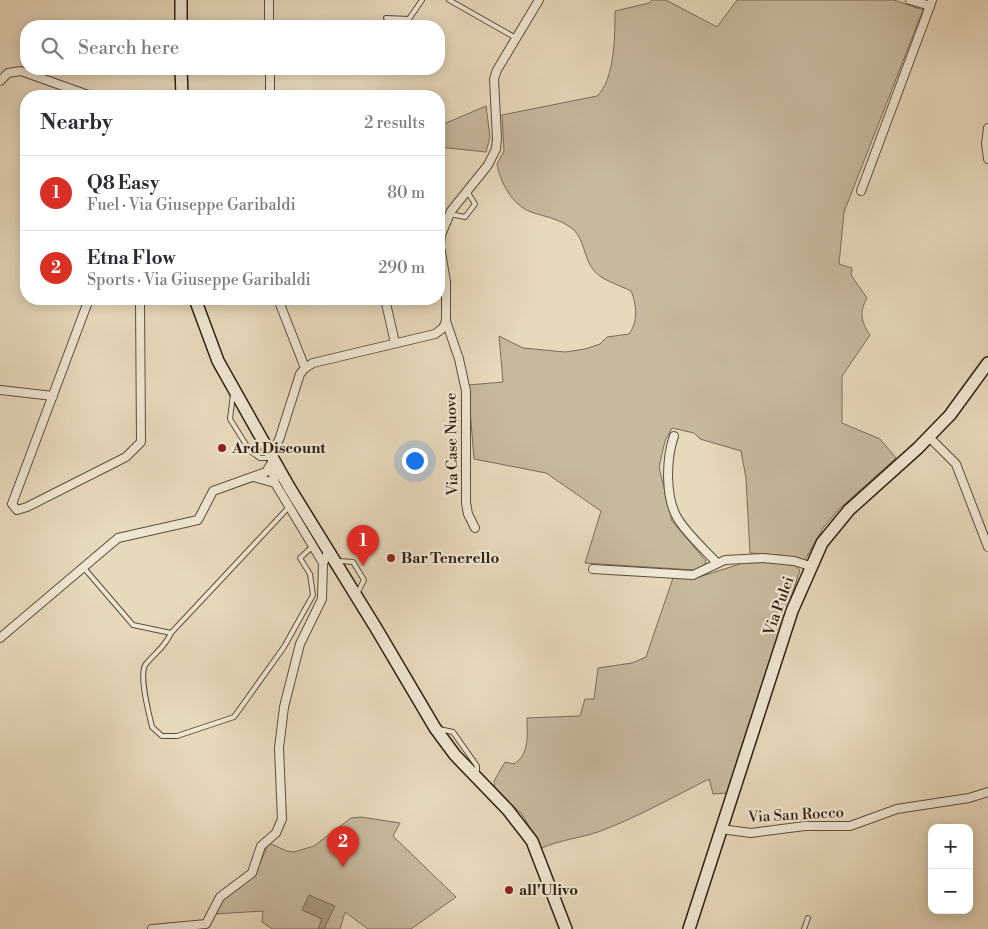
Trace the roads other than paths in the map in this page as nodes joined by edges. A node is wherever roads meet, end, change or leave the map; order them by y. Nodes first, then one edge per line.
1 (180, 0) edge
2 (269, 0) edge
3 (422, 0) edge
4 (449, 0) edge
5 (538, 0) edge
6 (910, 0) edge
7 (931, 3) edge
8 (386, 18) dead end
9 (181, 20) edge
10 (269, 20) edge
11 (516, 38) junction
12 (20, 71) edge
13 (31, 75) edge
14 (181, 75) edge
15 (270, 75) edge
16 (0, 81) edge
17 (68, 90) edge
18 (182, 90) edge
19 (270, 90) edge
20 (988, 128) edge
21 (988, 159) edge
22 (467, 191) junction
23 (861, 191) dead end
24 (450, 214) junction
25 (445, 226) edge
26 (445, 276) edge
27 (87, 305) edge
28 (140, 305) edge
29 (197, 305) edge
30 (280, 305) edge
31 (387, 305) edge
32 (446, 320) junction
33 (394, 343) junction
34 (988, 363) edge
35 (305, 368) junction
36 (234, 389) junction
37 (0, 390) edge
38 (53, 396) junction
39 (674, 436) dead end
40 (280, 437) junction
41 (929, 437) junction
42 (273, 459) junction
43 (254, 478) junction
44 (275, 483) junction
45 (289, 507) junction
46 (475, 528) dead end
47 (313, 546) junction
48 (988, 547) edge
49 (326, 558) junction
50 (717, 563) junction
51 (810, 566) junction
52 (84, 568) junction
53 (593, 568) dead end
54 (376, 628) junction
55 (171, 633) junction
56 (0, 638) edge
57 (988, 792) edge
58 (721, 829) junction
59 (808, 918) dead end
60 (205, 926) edge
61 (152, 929) edge
62 (566, 929) edge
63 (688, 929) edge
64 (804, 929) edge

1 - 9 main road
2 - 10 street
3 - 8 lane
4 - 11 lane
5 - 11 street, Via Case Nuove
6 - 7 street
7 - 23 street
11 - 22 street, Via Case Nuove
12 - 16 street
13 - 17 street
14 - 18 main road
15 - 19 street
20 - 21 street
22 - 24 street, Via Case Nuove
22 - 24 lane
24 - 25 street, Via Case Nuove
26 - 32 street, Via Case Nuove
27 - 38 street
28 - 38 street
29 - 36 main road
30 - 35 street
31 - 33 street
32 - 33 street
32 - 46 street, Via Case Nuove
33 - 35 street
34 - 41 main road, Via Pulei
35 - 40 street
36 - 42 main road
36 - 42 lane
37 - 38 street
39 - 50 street
40 - 42 street
40 - 42 street
41 - 48 street
41 - 51 main road, Via Pulei
42 - 43 street
42 - 44 street
42 - 49 main road
42 - 54 main road
43 - 44 street
43 - 52 street
44 - 45 street
45 - 47 street
45 - 55 lane
47 - 49 street
47 - 55 lane
49 - 54 main road
49 - 60 street
50 - 51 street
50 - 53 street
51 - 58 main road, Via Pulei
52 - 55 lane
52 - 56 street
54 - 62 main road
57 - 58 street, Via San Rocco
58 - 63 main road, Via Pulei
59 - 64 lane
60 - 61 street

